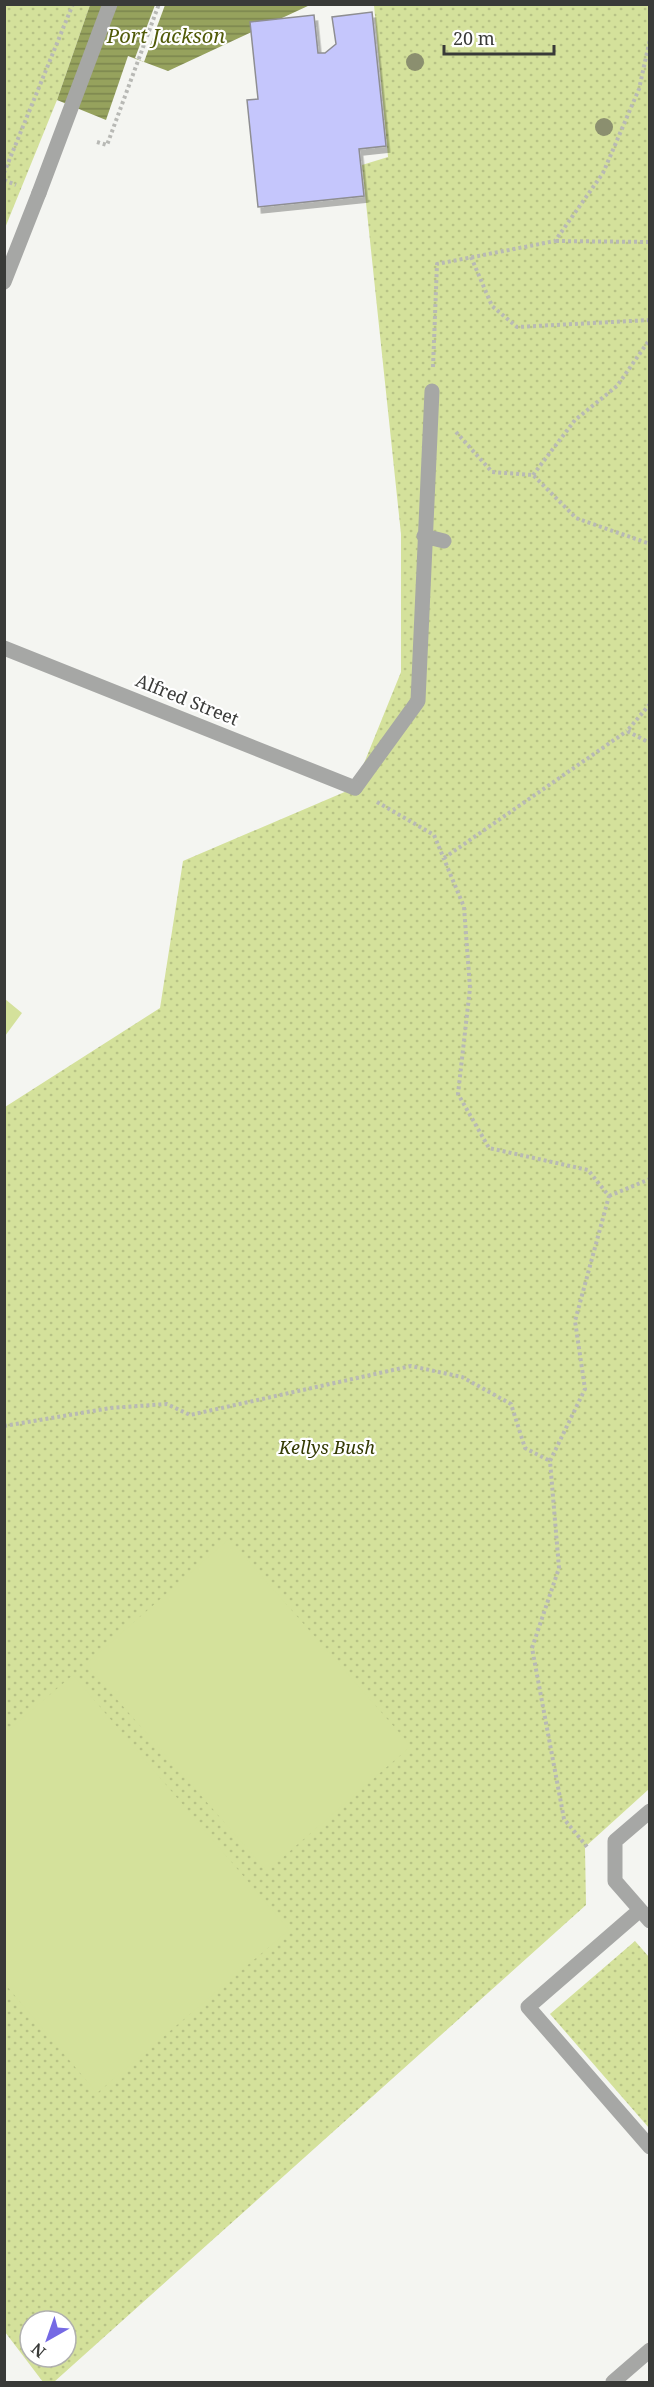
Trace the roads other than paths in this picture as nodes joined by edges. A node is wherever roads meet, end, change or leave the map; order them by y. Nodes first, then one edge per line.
1 (110, 4) edge
2 (4, 282) edge
3 (431, 398) road end
4 (424, 536) junction
5 (444, 541) dead end
6 (4, 648) edge
7 (650, 1811) edge
8 (645, 1916) edge
9 (650, 2147) edge
10 (650, 2350) edge
11 (613, 2382) edge

1 - 2 street
3 - 4 street
4 - 5 street
4 - 6 street, Alfred Street
7 - 8 street
8 - 9 street
10 - 11 street

